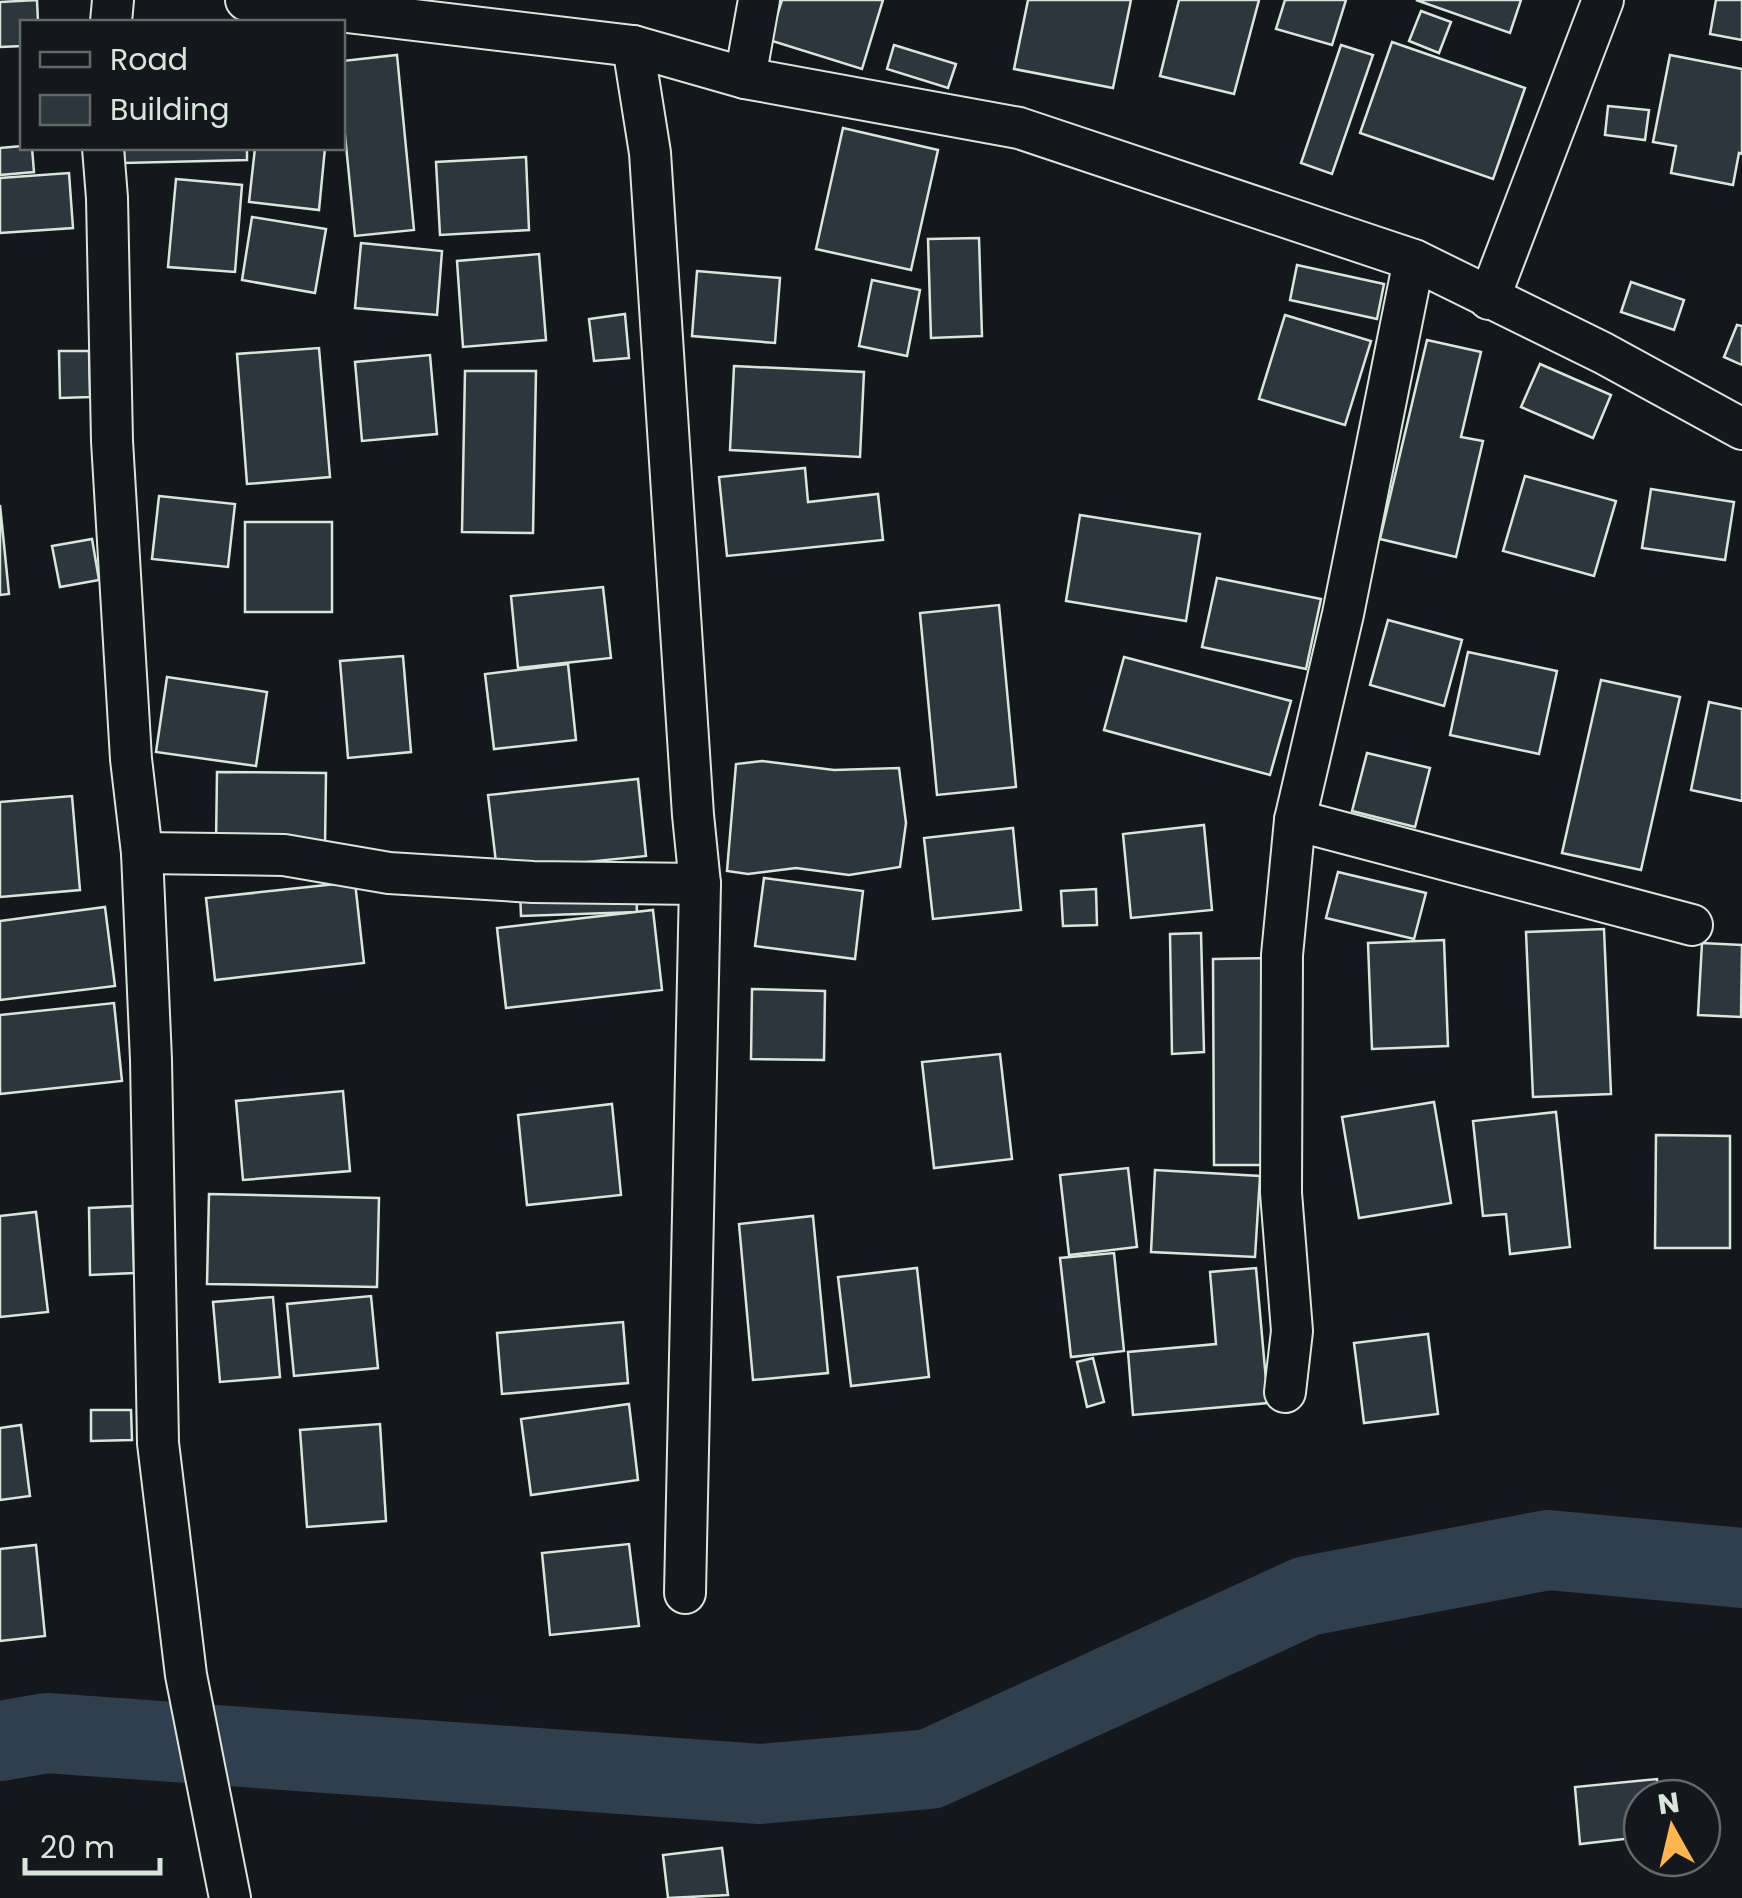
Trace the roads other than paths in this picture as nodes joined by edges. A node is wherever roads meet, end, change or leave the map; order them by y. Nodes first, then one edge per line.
1 (246, 0) edge
2 (759, 0) edge
3 (1603, 0) edge
4 (632, 46) junction
5 (745, 78) junction
6 (103, 150) edge
7 (1414, 260) junction
8 (1489, 299) junction
9 (1742, 429) edge
10 (1294, 820) junction
11 (142, 853) junction
12 (700, 884) junction
13 (1692, 925) dead end
14 (1285, 1392) dead end
15 (685, 1593) dead end
16 (230, 1898) edge

1 - 4 street
2 - 5 street
3 - 8 street
4 - 5 street
4 - 12 street
5 - 7 street
6 - 11 street
7 - 8 street
7 - 10 street
8 - 9 street
10 - 13 street
10 - 14 street
11 - 12 street
11 - 16 street
12 - 15 street

